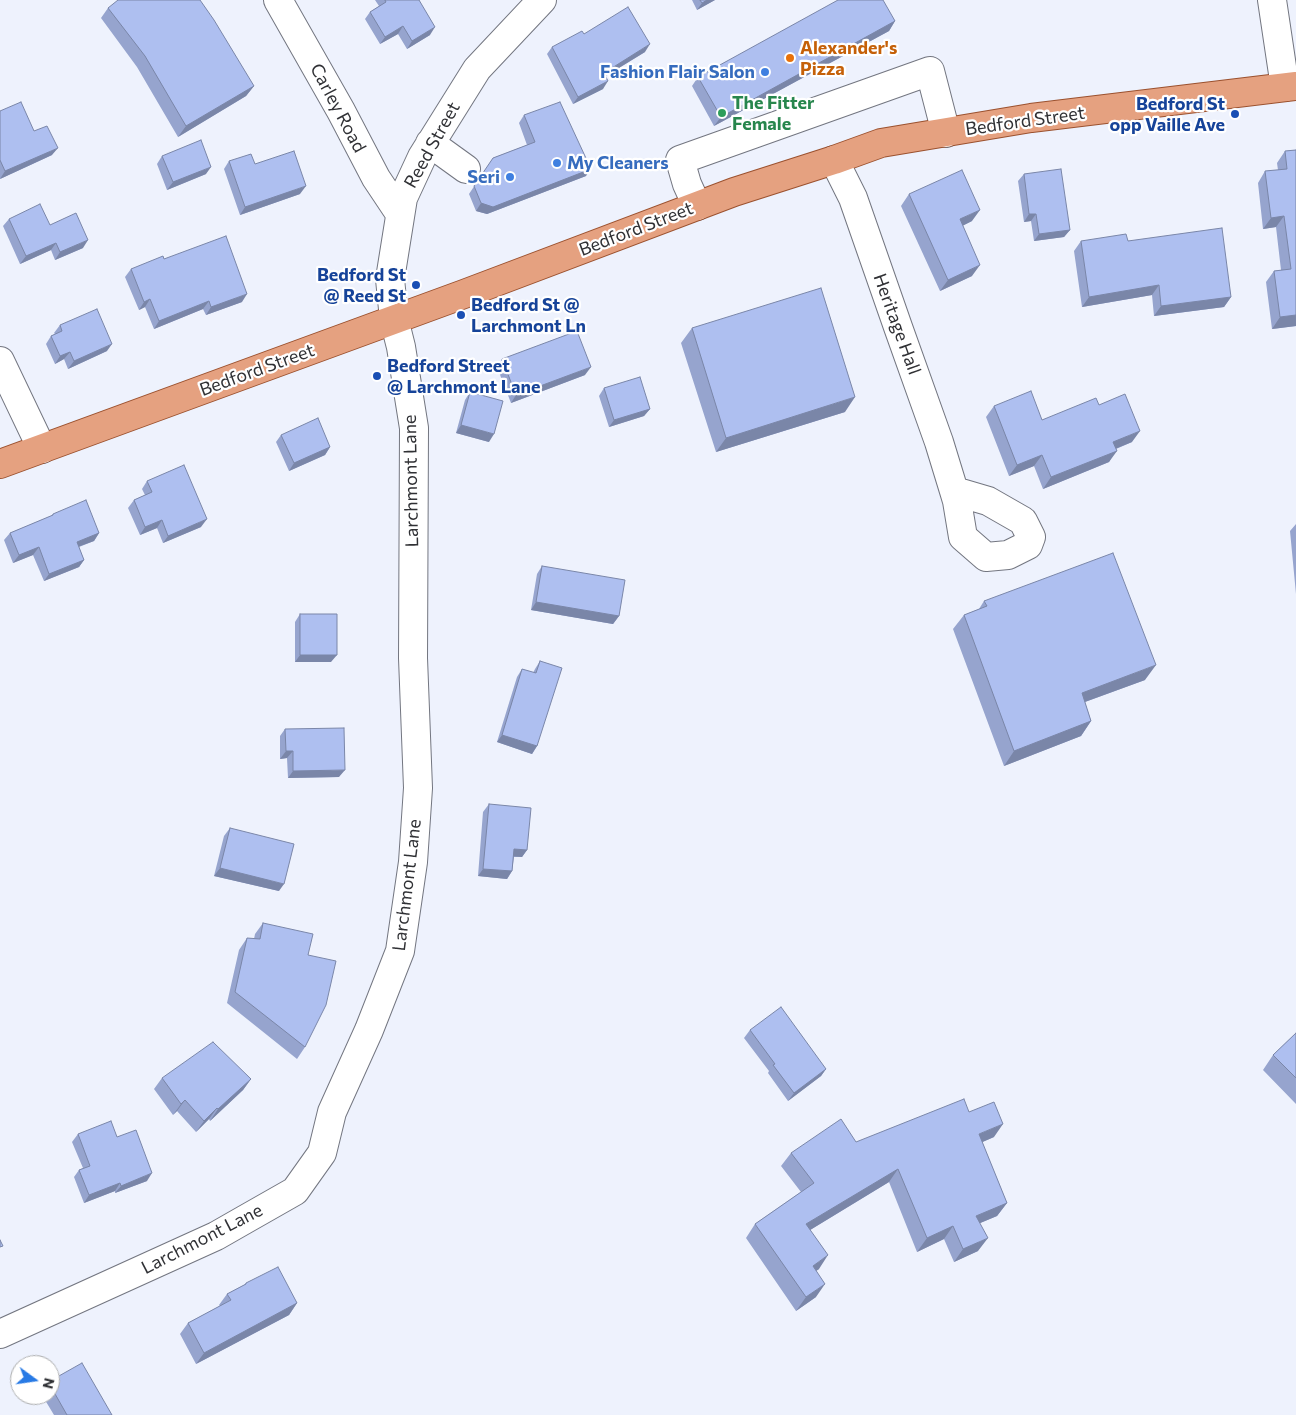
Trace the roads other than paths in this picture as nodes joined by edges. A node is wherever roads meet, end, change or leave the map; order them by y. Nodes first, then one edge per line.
1 (278, 0) edge
2 (542, 0) edge
3 (1272, 0) edge
4 (1291, 87) edge
5 (946, 132) junction
6 (430, 143) junction
7 (834, 160) junction
8 (466, 169) dead end
9 (697, 206) junction
10 (400, 214) junction
11 (394, 319) junction
12 (0, 361) edge
13 (42, 449) junction
14 (0, 464) edge
15 (954, 491) dead end
16 (0, 1334) edge

1 - 10 street, Carley Road
2 - 6 street, Reed Street
3 - 4 street
4 - 5 main road, Bedford Street
5 - 7 main road, Bedford Street
5 - 9 street
6 - 8 street
6 - 10 street, Reed Street
7 - 9 main road, Bedford Street
7 - 15 street, Heritage Hall
9 - 11 main road, Bedford Street
10 - 11 street, Reed Street
11 - 13 main road, Bedford Street
11 - 16 street, Larchmont Lane
12 - 13 street
13 - 14 main road, Bedford Street

